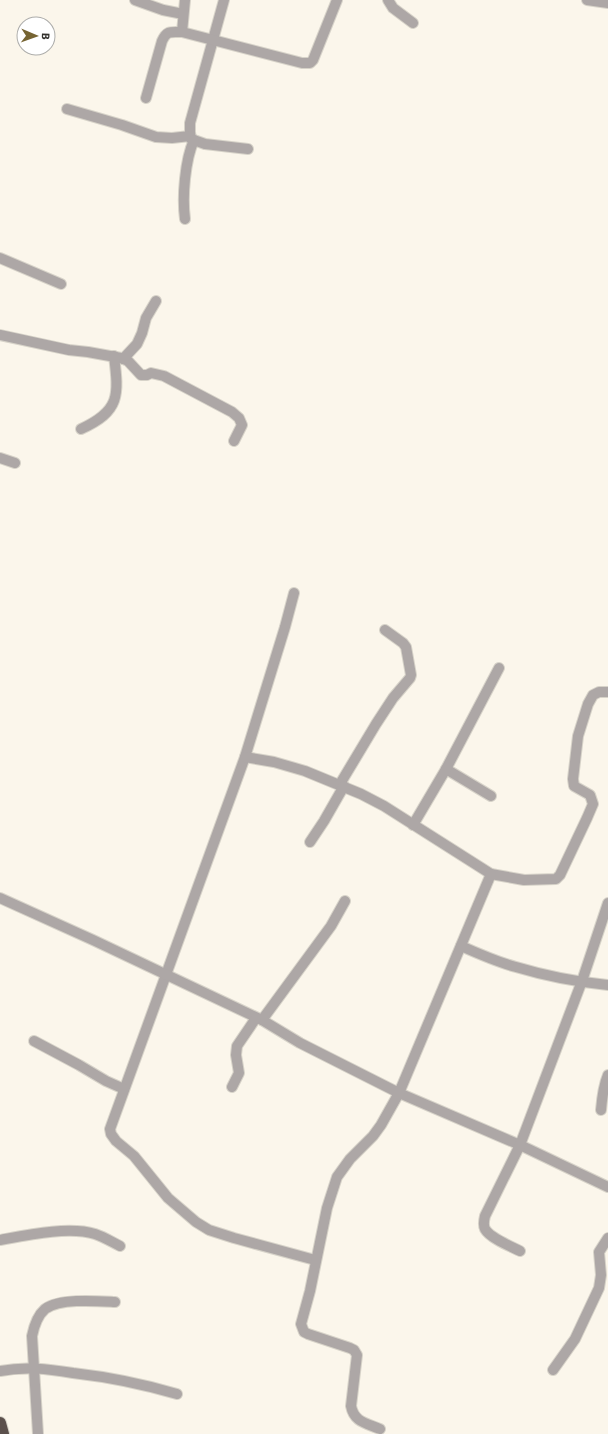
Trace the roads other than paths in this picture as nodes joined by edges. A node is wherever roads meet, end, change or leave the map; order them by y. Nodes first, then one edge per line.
1 (135, 0) edge
2 (185, 0) edge
3 (224, 0) edge
4 (338, 0) edge
5 (388, 0) edge
6 (587, 0) edge
7 (608, 3) edge
8 (182, 14) junction
9 (412, 24) dead end
10 (182, 32) junction
11 (214, 40) junction
12 (146, 98) dead end
13 (67, 109) dead end
14 (192, 138) junction
15 (248, 149) dead end
16 (185, 219) dead end
17 (0, 258) edge
18 (61, 284) dead end
19 (156, 301) dead end
20 (0, 335) edge
21 (119, 358) junction
22 (81, 430) dead end
23 (234, 441) dead end
24 (0, 458) edge
25 (15, 463) dead end
26 (294, 593) dead end
27 (385, 630) dead end
28 (499, 668) dead end
29 (608, 692) edge
30 (245, 757) junction
31 (446, 769) junction
32 (342, 785) junction
33 (491, 796) dead end
34 (413, 825) junction
35 (310, 842) dead end
36 (491, 874) junction
37 (0, 898) edge
38 (345, 901) dead end
39 (608, 903) edge
40 (461, 946) junction
41 (166, 975) junction
42 (582, 981) junction
43 (608, 986) edge
44 (259, 1019) junction
45 (34, 1041) dead end
46 (608, 1076) edge
47 (232, 1086) dead end
48 (124, 1089) junction
49 (398, 1093) junction
50 (601, 1110) dead end
51 (520, 1145) junction
52 (608, 1187) edge
53 (608, 1238) edge
54 (0, 1240) edge
55 (120, 1246) dead end
56 (520, 1251) dead end
57 (315, 1260) junction
58 (603, 1289) edge
59 (115, 1302) dead end
60 (33, 1367) junction
61 (553, 1370) dead end
62 (0, 1371) edge
63 (177, 1394) dead end
64 (0, 1423) edge
65 (380, 1429) dead end
66 (3, 1434) edge
67 (38, 1434) edge

1 - 8 street
2 - 8 street
3 - 11 street
4 - 11 street
5 - 9 street
6 - 7 street
8 - 10 street
10 - 11 street
10 - 12 street
11 - 14 street
13 - 14 street
14 - 15 street
14 - 16 street
17 - 18 street
19 - 21 street
20 - 21 street
21 - 22 street
21 - 23 street
24 - 25 street
26 - 30 street
27 - 32 street
28 - 31 street
29 - 36 street
30 - 32 street
30 - 41 street
31 - 33 street
31 - 34 street
32 - 34 street
32 - 35 street
34 - 36 street
36 - 40 street
37 - 41 street
38 - 44 street
39 - 42 street
40 - 42 street
40 - 49 street
41 - 44 street
41 - 48 street
42 - 43 street
42 - 51 street
44 - 47 street
44 - 49 street
45 - 48 street
46 - 50 street
48 - 57 street
49 - 51 street
49 - 57 street
51 - 52 street
51 - 56 street
53 - 58 street
54 - 55 street
57 - 65 street
58 - 61 street
59 - 60 street
60 - 62 street
60 - 63 street
60 - 67 street
64 - 66 highway

